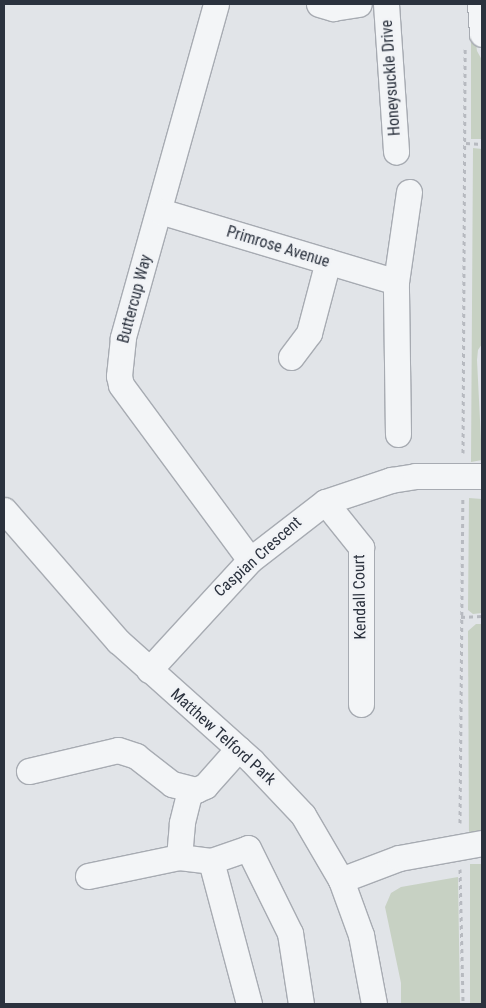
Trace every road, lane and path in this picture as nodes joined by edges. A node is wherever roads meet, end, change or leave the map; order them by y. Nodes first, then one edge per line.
1 (216, 4) edge
2 (319, 4) edge
3 (359, 4) edge
4 (386, 4) edge
5 (480, 4) edge
6 (473, 39) edge
7 (466, 143) junction
8 (482, 144) edge
9 (396, 152) dead end
10 (410, 192) dead end
11 (160, 211) junction
12 (328, 261) junction
13 (396, 282) junction
14 (290, 357) dead end
15 (398, 434) dead end
16 (473, 476) edge
17 (325, 502) junction
18 (4, 510) edge
19 (250, 560) junction
20 (482, 616) edge
21 (462, 617) junction
22 (149, 670) junction
23 (361, 704) dead end
24 (238, 749) junction
25 (28, 771) dead end
26 (190, 790) junction
27 (471, 844) edge
28 (179, 857) junction
29 (211, 861) junction
30 (88, 876) dead end
31 (340, 880) junction
32 (249, 1004) edge
33 (302, 1004) edge
34 (374, 1004) edge
35 (463, 1004) edge

1 - 11 street, Buttercup Way
2 - 3 street
4 - 9 street, Honeysuckle Drive
5 - 6 street
6 - 7 path
7 - 8 path
7 - 16 path
10 - 13 street
11 - 12 street, Primrose Avenue
11 - 19 street, Buttercup Way
12 - 13 street, Primrose Avenue
12 - 14 street
13 - 15 street
16 - 17 street, Caspian Crescent
16 - 21 path
17 - 19 street, Caspian Crescent
17 - 23 street, Kendall Court
18 - 22 street, Matthew Telford Park
19 - 22 street, Caspian Crescent
20 - 21 path
21 - 27 path
22 - 24 street, Matthew Telford Park
24 - 26 street
24 - 31 street, Matthew Telford Park
25 - 26 street
26 - 28 street
27 - 31 street
27 - 35 path
28 - 29 street
28 - 30 street
29 - 32 street
29 - 33 street
31 - 34 street, Matthew Telford Park

